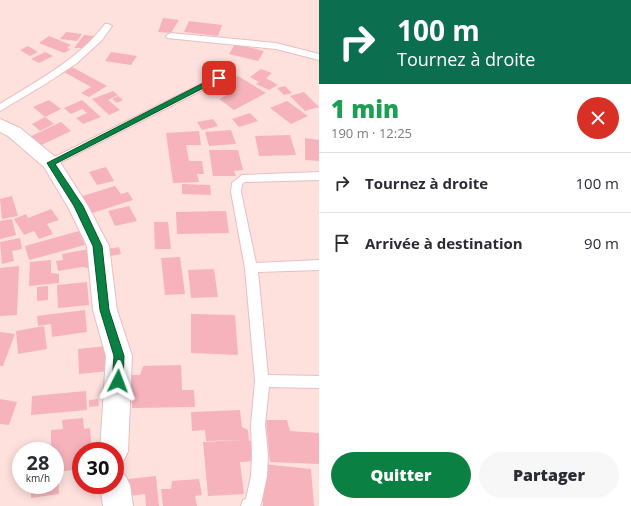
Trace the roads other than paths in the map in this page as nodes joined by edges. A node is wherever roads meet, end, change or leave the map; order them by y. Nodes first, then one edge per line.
1 (108, 26) dead end
2 (170, 36) dead end
3 (319, 57) edge
4 (219, 78) dead end
5 (0, 108) edge
6 (0, 125) edge
7 (51, 163) junction
8 (319, 176) edge
9 (319, 265) edge
10 (251, 268) junction
11 (262, 381) junction
12 (319, 382) edge
13 (114, 442) edge
14 (116, 494) edge
15 (118, 506) edge
16 (249, 506) edge

1 - 5 lane
2 - 3 lane
4 - 7 lane
6 - 7 street
7 - 13 street
8 - 10 lane
9 - 10 lane
10 - 11 lane
11 - 12 lane
11 - 16 lane
14 - 15 street

